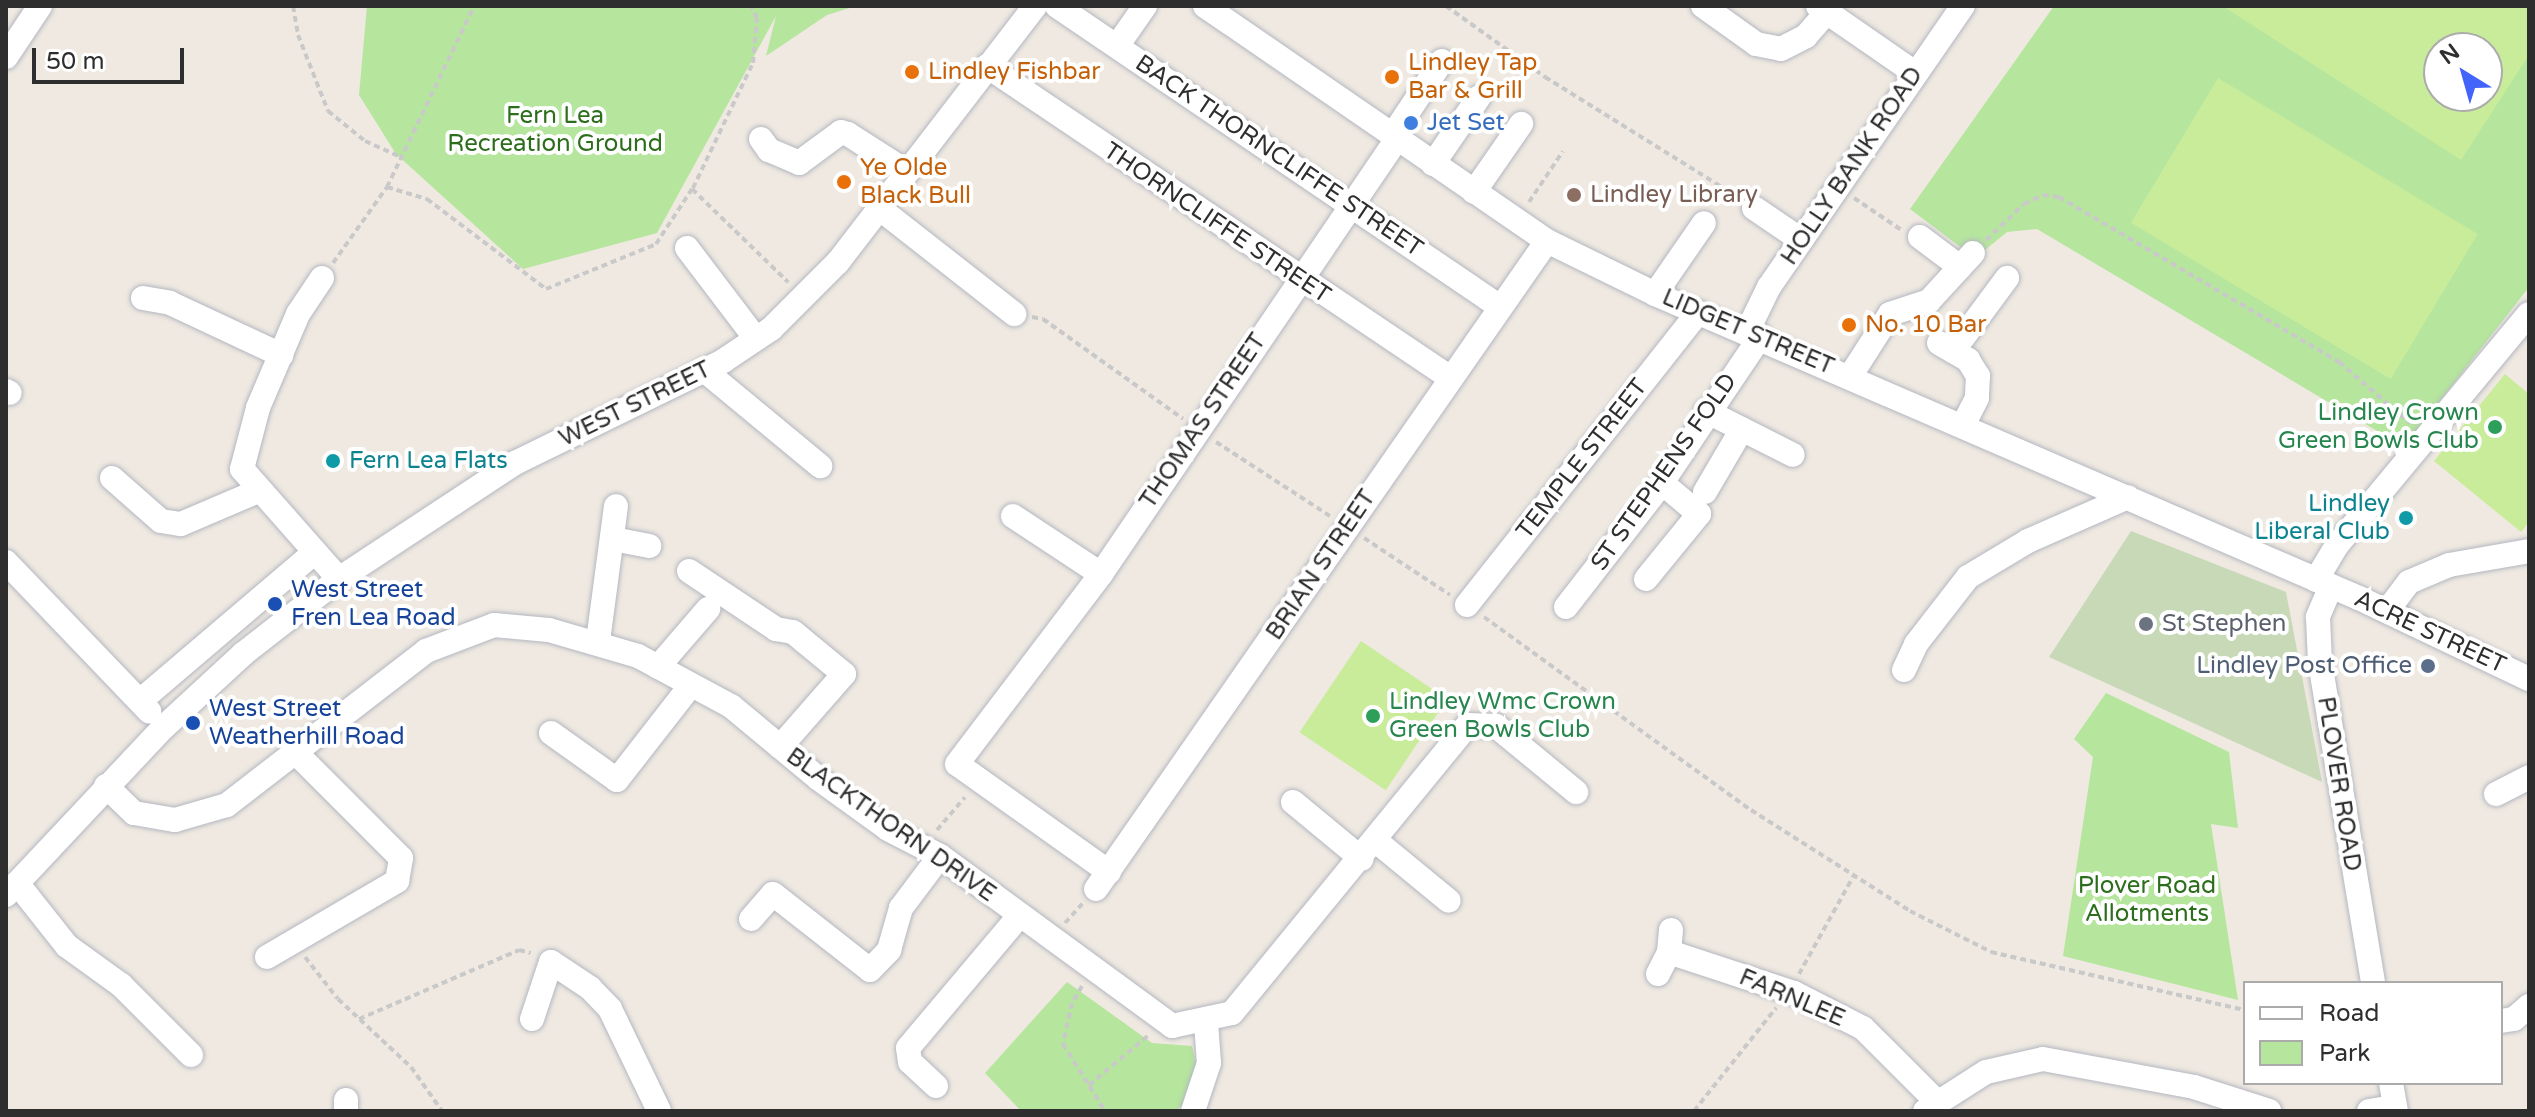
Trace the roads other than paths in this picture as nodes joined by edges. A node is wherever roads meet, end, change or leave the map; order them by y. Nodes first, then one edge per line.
1 (40, 6) edge
2 (1035, 6) edge
3 (1057, 6) edge
4 (1145, 6) edge
5 (1205, 6) edge
6 (1703, 6) edge
7 (1963, 6) edge
8 (1823, 9) edge
9 (1117, 46) junction
10 (6, 57) edge
11 (1442, 61) dead end
12 (987, 66) junction
13 (1915, 73) junction
14 (1479, 97) dead end
15 (1521, 124) dead end
16 (1394, 137) junction
17 (761, 139) dead end
18 (1433, 164) junction
19 (907, 172) junction
20 (1474, 192) junction
21 (1350, 205) junction
22 (879, 208) junction
23 (1754, 208) road end
24 (1704, 223) dead end
25 (1920, 237) road end
26 (1801, 240) junction
27 (1547, 241) junction
28 (687, 248) dead end
29 (322, 278) road end
30 (2007, 278) dead end
31 (1298, 279) junction
32 (1655, 294) junction
33 (143, 298) dead end
34 (1500, 307) junction
35 (1698, 313) junction
36 (1014, 314) road end
37 (2529, 314) edge
38 (1755, 333) junction
39 (756, 339) junction
40 (281, 355) junction
41 (704, 370) junction
42 (1851, 375) junction
43 (1449, 377) junction
44 (1706, 411) junction
45 (1963, 425) junction
46 (1742, 429) junction
47 (1793, 455) dead end
48 (820, 466) dead end
49 (112, 478) dead end
50 (1662, 483) junction
51 (258, 491) junction
52 (1705, 492) dead end
53 (2128, 497) junction
54 (616, 506) dead end
55 (1013, 516) dead end
56 (613, 539) junction
57 (649, 546) dead end
58 (2529, 551) edge
59 (314, 553) junction
60 (6, 562) edge
61 (689, 571) dead end
62 (1101, 574) junction
63 (339, 579) junction
64 (1646, 579) dead end
65 (2323, 583) junction
66 (1467, 605) road end
67 (1566, 607) dead end
68 (708, 609) dead end
69 (2387, 611) junction
70 (598, 641) junction
71 (658, 667) junction
72 (1904, 670) dead end
73 (2529, 679) edge
74 (691, 685) junction
75 (140, 701) junction
76 (164, 727) junction
77 (551, 733) dead end
78 (780, 747) junction
79 (296, 753) junction
80 (2529, 777) edge
81 (979, 780) joint
82 (106, 786) junction
83 (1576, 792) dead end
84 (2496, 794) dead end
85 (1293, 802) dead end
86 (1369, 850) junction
87 (931, 851) junction
88 (12, 889) edge
89 (1449, 901) dead end
90 (1019, 916) junction
91 (751, 919) dead end
92 (1666, 952) dead end
93 (267, 957) dead end
94 (2373, 981) edge
95 (2529, 1006) edge
96 (532, 1019) dead end
97 (2503, 1021) edge
98 (1206, 1022) junction
99 (191, 1055) dead end
100 (936, 1086) dead end
101 (2394, 1100) edge
102 (1930, 1106) edge
103 (659, 1111) edge
104 (1193, 1111) edge
105 (2269, 1111) edge
106 (2369, 1111) edge

1 - 10 street
2 - 12 street, WEST STREET
3 - 9 street, BACK THORNCLIFFE STREET
4 - 9 street
5 - 16 street, LIDGET STREET
6 - 8 street
7 - 13 street, HOLLY BANK ROAD
8 - 13 street
9 - 21 street, BACK THORNCLIFFE STREET
11 - 16 street, THOMAS STREET
12 - 19 street, WEST STREET
12 - 31 street, THORNCLIFFE STREET
13 - 26 street, HOLLY BANK ROAD
14 - 18 street
15 - 20 street
16 - 18 street, LIDGET STREET
16 - 21 street, THOMAS STREET
17 - 19 street
18 - 20 street, LIDGET STREET
19 - 22 street, WEST STREET
20 - 27 street, LIDGET STREET
21 - 31 street, THOMAS STREET
21 - 34 street, BACK THORNCLIFFE STREET
22 - 36 street
22 - 39 street, WEST STREET
23 - 26 street
24 - 32 street
25 - 42 street
26 - 38 street, HOLLY BANK ROAD
27 - 32 street, LIDGET STREET
27 - 34 street, BRIAN STREET
28 - 39 street
29 - 40 street
30 - 45 street
31 - 43 street, THORNCLIFFE STREET
31 - 62 street, THOMAS STREET
32 - 35 street, LIDGET STREET
33 - 40 street
34 - 43 street, BRIAN STREET
35 - 38 street, LIDGET STREET
35 - 66 street, TEMPLE STREET
37 - 65 street, PLOVER ROAD
38 - 42 street, LIDGET STREET
38 - 44 street, ST STEPHENS FOLD
39 - 41 street, WEST STREET
40 - 51 street
41 - 48 street
41 - 63 street, WEST STREET
42 - 45 street, LIDGET STREET
43 - 81 street, BRIAN STREET
44 - 46 street
44 - 50 street, ST STEPHENS FOLD
45 - 53 street, LIDGET STREET
46 - 47 street
46 - 52 street
49 - 51 street
50 - 64 street
50 - 67 street, ST STEPHENS FOLD
51 - 59 street
53 - 65 street, LIDGET STREET
53 - 72 street
54 - 56 street
55 - 62 street
56 - 57 street
56 - 70 street
58 - 69 street
59 - 63 street
59 - 75 street
60 - 75 street
61 - 78 street
62 - 81 street, THOMAS STREET
63 - 76 street, WEST STREET
65 - 69 street, ACRE STREET
65 - 94 street, PLOVER ROAD
68 - 71 street
69 - 73 street, ACRE STREET
70 - 71 street, BLACKTHORN DRIVE
70 - 79 street, BLACKTHORN DRIVE
71 - 74 street, BLACKTHORN DRIVE
74 - 77 street
74 - 78 street, BLACKTHORN DRIVE
75 - 76 street
76 - 82 street, WEST STREET
78 - 87 street, BLACKTHORN DRIVE
79 - 82 street, BLACKTHORN DRIVE
79 - 93 street
80 - 84 street
82 - 88 street, WEST STREET
83 - 86 street
85 - 86 street
86 - 89 street
86 - 98 street
87 - 90 street, BLACKTHORN DRIVE
87 - 91 street
88 - 99 street
90 - 98 street, BLACKTHORN DRIVE
90 - 100 street
92 - 102 street, FARNLEE
95 - 97 street
96 - 103 street
98 - 104 street
101 - 106 street
102 - 105 street

